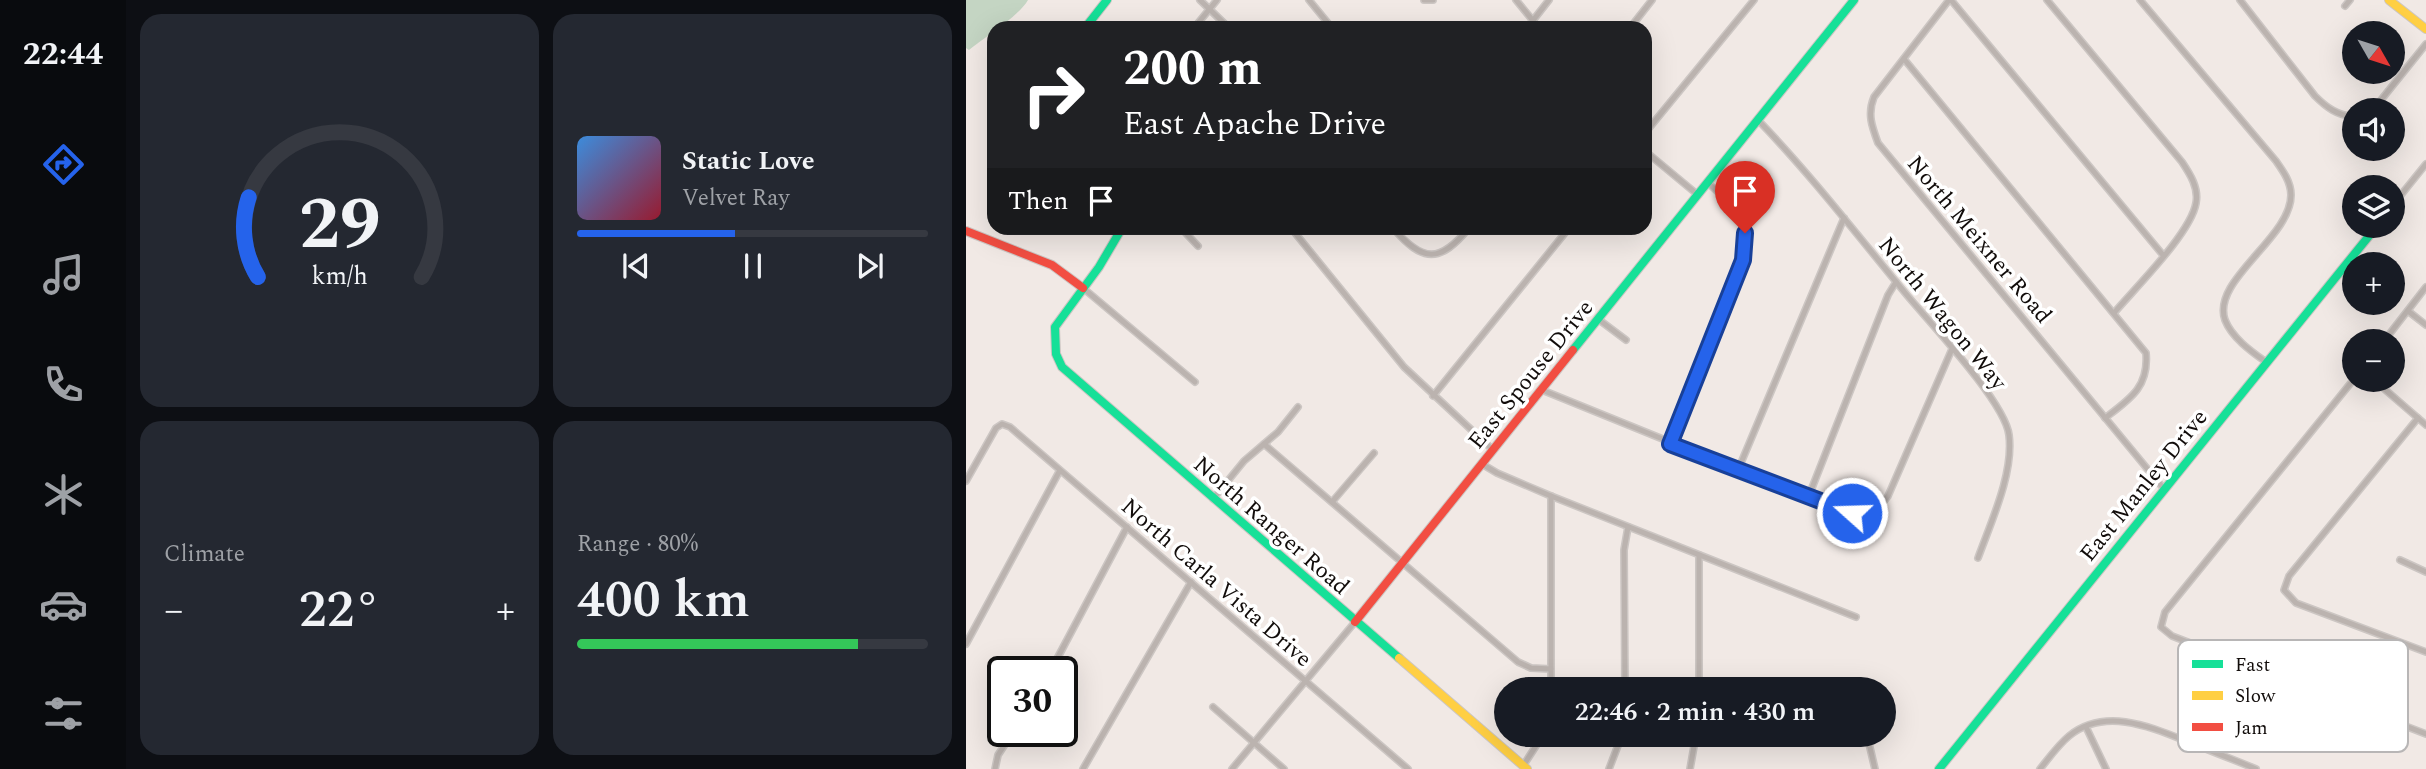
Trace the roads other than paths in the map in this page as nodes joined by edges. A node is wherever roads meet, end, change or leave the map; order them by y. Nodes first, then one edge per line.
1 (1107, 0) edge
2 (1200, 0) edge
3 (1217, 0) edge
4 (1309, 0) edge
5 (1424, 0) edge
6 (1433, 0) edge
7 (1516, 0) edge
8 (1549, 0) edge
9 (1652, 0) edge
10 (1754, 0) edge
11 (1950, 0) edge
12 (2047, 0) edge
13 (2140, 0) edge
14 (2240, 0) edge
15 (2350, 0) edge
16 (2389, 0) edge
17 (1849, 2) edge
18 (2345, 6) dead end
19 (1210, 8) junction
20 (1090, 21) edge
21 (1200, 21) edge
22 (1222, 21) edge
23 (1326, 21) edge
24 (1533, 21) joint
25 (1636, 21) edge
26 (2426, 29) edge
27 (2426, 44) edge
28 (1904, 60) junction
29 (2383, 98) edge
30 (2342, 115) edge
31 (1758, 120) junction
32 (1652, 124) edge
33 (1652, 157) edge
34 (2426, 164) edge
35 (1708, 183) junction
36 (2405, 190) edge
37 (1698, 195) junction
38 (1844, 218) junction
39 (966, 231) edge
40 (1118, 235) edge
41 (1188, 235) edge
42 (1297, 235) edge
43 (1400, 235) edge
44 (1462, 235) edge
45 (1563, 235) edge
46 (2367, 238) edge
47 (1198, 246) dead end
48 (2163, 255) junction
49 (1896, 282) junction
50 (2426, 287) edge
51 (1083, 288) junction
52 (2408, 311) junction
53 (2114, 313) junction
54 (1598, 319) junction
55 (2426, 325) edge
56 (2394, 329) edge
57 (1626, 340) dead end
58 (1952, 349) junction
59 (2266, 362) junction
60 (1195, 382) dead end
61 (1542, 390) junction
62 (2343, 392) edge
63 (2388, 392) edge
64 (1433, 396) junction
65 (1298, 407) dead end
66 (2105, 418) junction
67 (2418, 418) junction
68 (2426, 425) edge
69 (1264, 444) junction
70 (1670, 444) junction
71 (1493, 450) junction
72 (1374, 453) dead end
73 (1482, 464) junction
74 (1738, 470) junction
75 (1059, 472) junction
76 (966, 481) edge
77 (2164, 489) junction
78 (1551, 496) junction
79 (1808, 498) junction
80 (1213, 499) junction
81 (1332, 502) junction
82 (1127, 527) junction
83 (1628, 527) junction
84 (1699, 555) junction
85 (1978, 558) dead end
86 (2400, 560) dead end
87 (1401, 563) junction
88 (2426, 572) edge
89 (1191, 582) junction
90 (1856, 617) dead end
91 (1355, 622) junction
92 (2182, 640) edge
93 (2394, 640) edge
94 (966, 644) edge
95 (2408, 645) edge
96 (2426, 652) edge
97 (1058, 656) edge
98 (1551, 669) junction
99 (1551, 677) edge
100 (1625, 677) edge
101 (1699, 677) edge
102 (1306, 682) junction
103 (1213, 707) dead end
104 (2086, 727) junction
105 (2408, 727) edge
106 (2426, 734) edge
107 (2178, 739) edge
108 (1254, 743) junction
109 (1003, 747) edge
110 (1536, 747) edge
111 (1617, 747) edge
112 (1694, 747) edge
113 (1870, 747) edge
114 (2211, 752) edge
115 (1525, 768) edge
116 (995, 769) edge
117 (1083, 769) edge
118 (1232, 769) edge
119 (1284, 769) edge
120 (1408, 769) edge
121 (1609, 769) edge
122 (1690, 769) edge
123 (1875, 769) edge
124 (1939, 769) edge
125 (2040, 769) edge
126 (2106, 769) edge
127 (2256, 769) edge

1 - 20 street
2 - 19 street
3 - 19 street
4 - 23 street
5 - 6 street
7 - 24 street
8 - 24 street
9 - 25 street
10 - 32 street
11 - 28 street, North Meixner Road
11 - 48 street
12 - 48 street
13 - 59 street
14 - 30 street
15 - 18 street
16 - 26 street
17 - 31 street, East Spouse Drive
19 - 21 street
19 - 22 street
27 - 29 street
28 - 53 street
28 - 66 street, North Meixner Road
31 - 35 street, East Spouse Drive
31 - 38 street, North Wagon Way
33 - 37 street
34 - 36 street
35 - 37 street, East Spouse Drive
35 - 70 street
37 - 54 street, East Spouse Drive
38 - 49 street, North Wagon Way
38 - 74 street
39 - 51 street
40 - 51 street, North Ranger Road
41 - 47 street
42 - 64 street
43 - 44 street
45 - 64 street
46 - 59 street, East Manley Drive
48 - 53 street
49 - 58 street, North Wagon Way
49 - 79 street
50 - 52 street
51 - 60 street
51 - 80 street, North Ranger Road
52 - 55 street
52 - 56 street
53 - 66 street
54 - 57 street
54 - 61 street, East Spouse Drive
58 - 79 street
58 - 85 street, North Wagon Way
59 - 77 street, East Manley Drive
61 - 70 street
61 - 71 street, East Spouse Drive
62 - 92 street
63 - 67 street
64 - 71 street
65 - 69 street
66 - 77 street, North Meixner Road
67 - 68 street
67 - 93 street
69 - 80 street
69 - 81 street
70 - 74 street
71 - 73 street, East Spouse Drive
72 - 81 street
73 - 78 street
73 - 87 street, East Spouse Drive
74 - 79 street
75 - 76 street, North Carla Vista Drive
75 - 82 street, North Carla Vista Drive
75 - 94 street
77 - 124 street, East Manley Drive
78 - 83 street
78 - 98 street
80 - 91 street, North Ranger Road
81 - 87 street
82 - 89 street, North Carla Vista Drive
82 - 97 street
83 - 84 street
83 - 100 street
84 - 90 street
84 - 101 street
86 - 88 street
87 - 91 street, East Spouse Drive
87 - 98 street
89 - 102 street, North Carla Vista Drive
89 - 117 street
91 - 102 street, East Spouse Drive
91 - 115 street, North Ranger Road
95 - 96 street
98 - 99 street
102 - 108 street, East Spouse Drive
102 - 120 street, North Carla Vista Drive
103 - 108 street
104 - 107 street
104 - 125 street
104 - 126 street
105 - 106 street
108 - 118 street, East Spouse Drive
108 - 119 street
109 - 116 street
110 - 115 street
111 - 121 street
112 - 122 street
113 - 123 street
114 - 127 street

